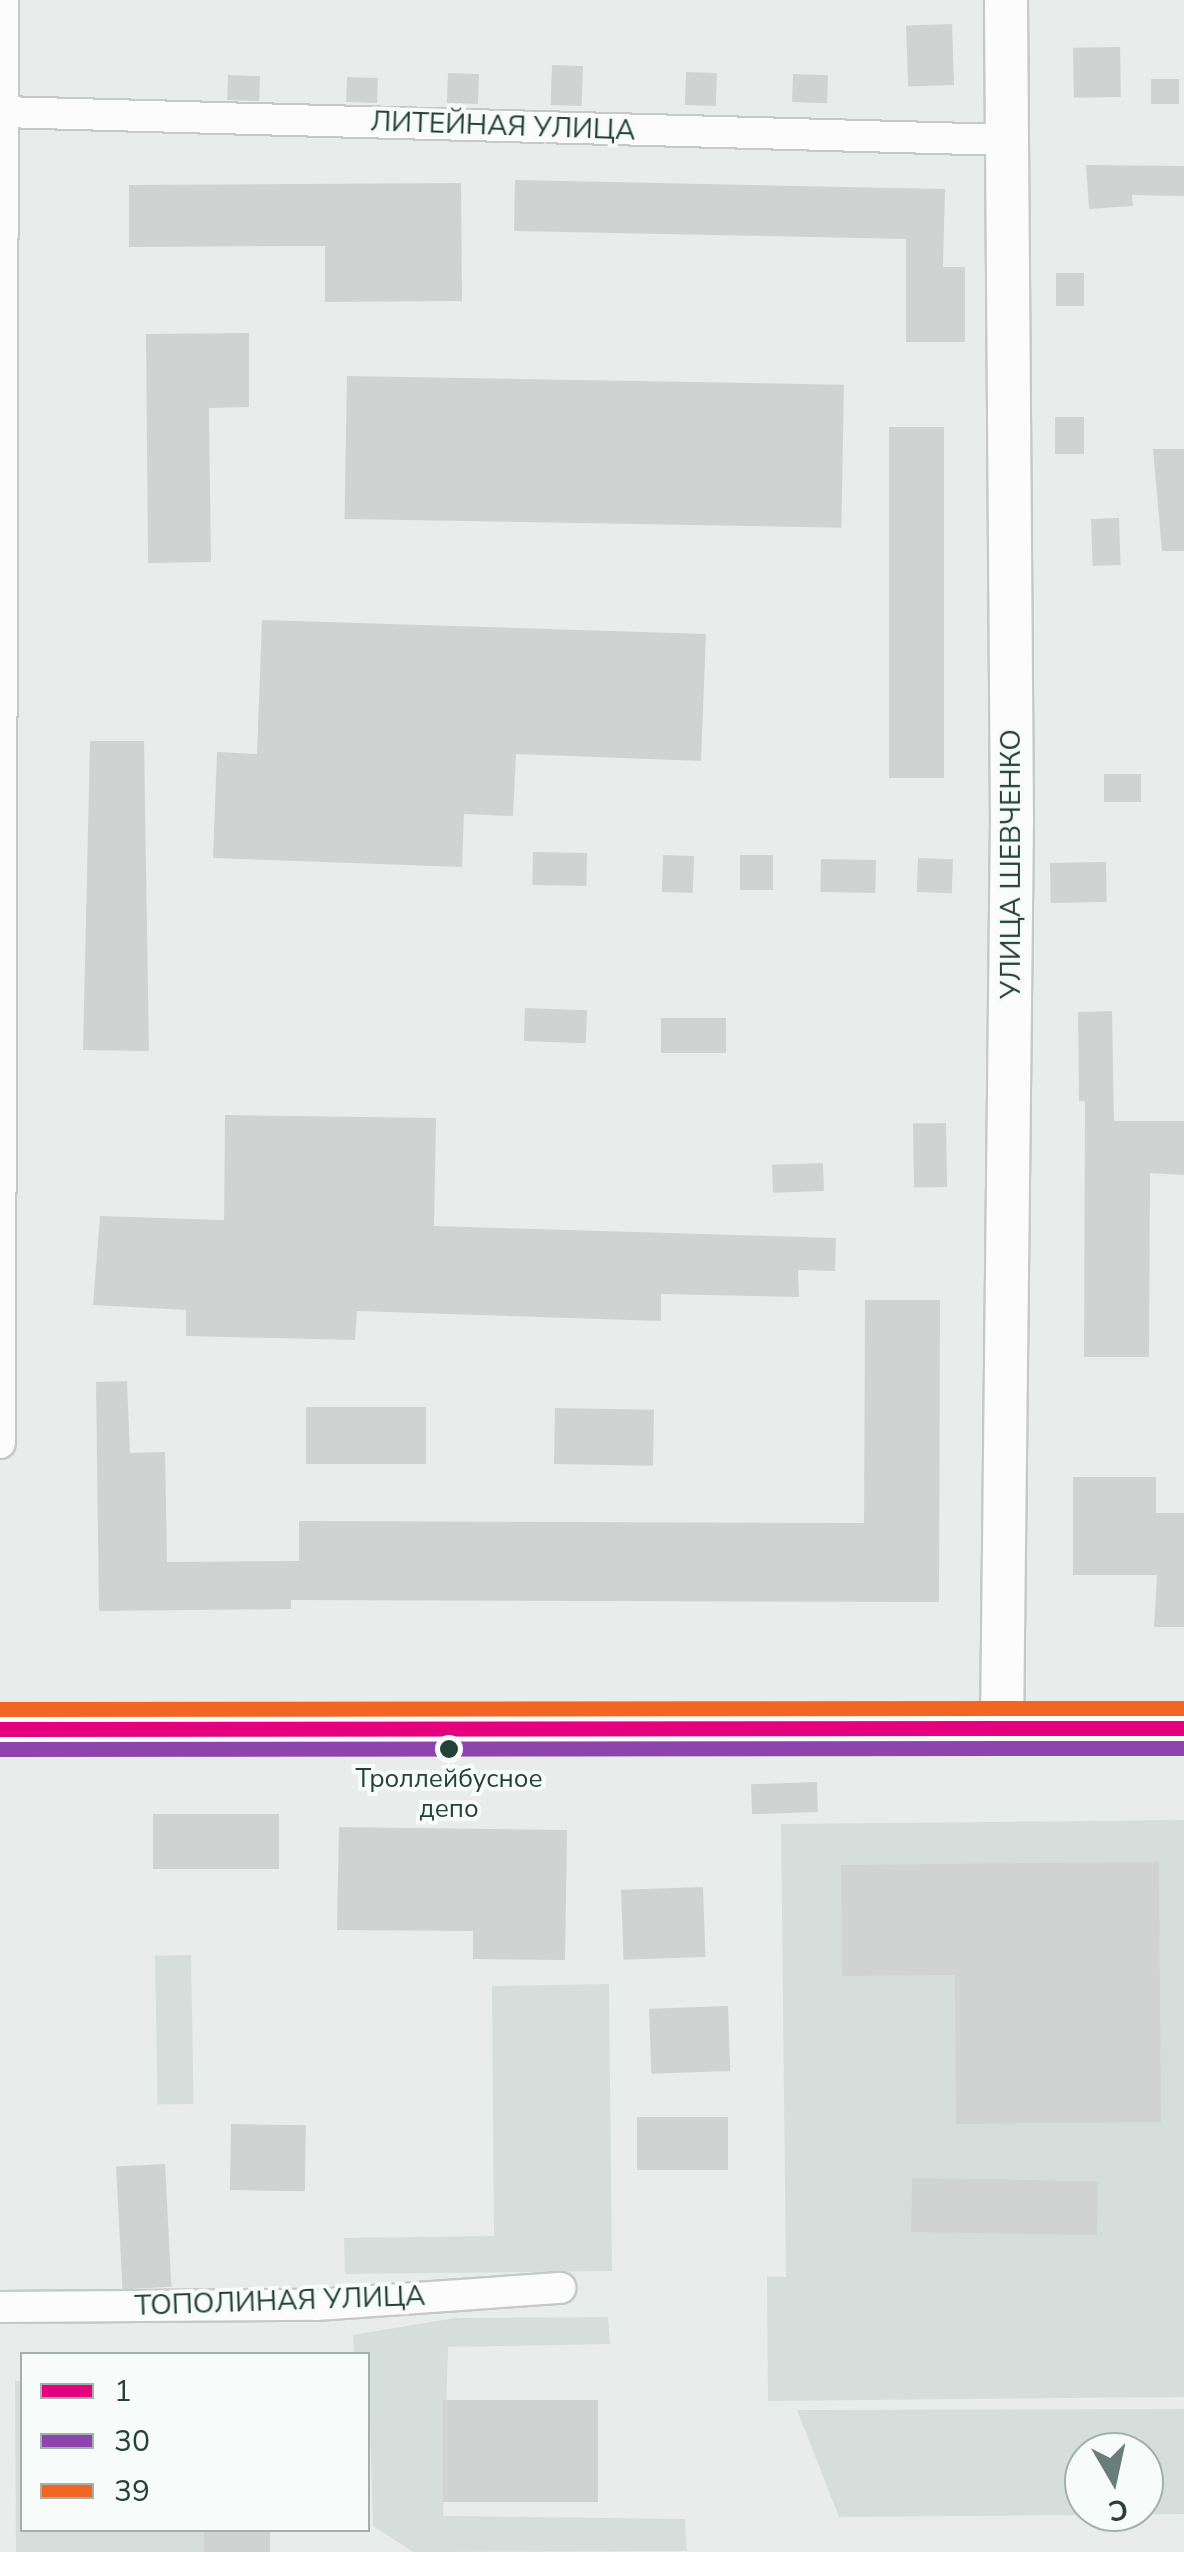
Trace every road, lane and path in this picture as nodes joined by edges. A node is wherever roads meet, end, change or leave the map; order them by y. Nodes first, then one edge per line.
1 (3, 0) edge
2 (1006, 0) edge
3 (3, 112) junction
4 (1004, 140) junction
5 (1, 195) edge
6 (1, 776) edge
7 (0, 1443) edge
8 (1002, 1728) junction
9 (1184, 1728) edge
10 (0, 1729) edge
11 (560, 2288) dead end
12 (0, 2307) edge

1 - 3 street
2 - 4 street, УЛИЦА ШЕВЧЕНКО
3 - 4 street, ЛИТЕЙНАЯ УЛИЦА
3 - 5 street
4 - 8 street, УЛИЦА ШЕВЧЕНКО
5 - 6 street
6 - 7 street
8 - 9 street
8 - 10 street
11 - 12 street, ТОПОЛИНАЯ УЛИЦА

